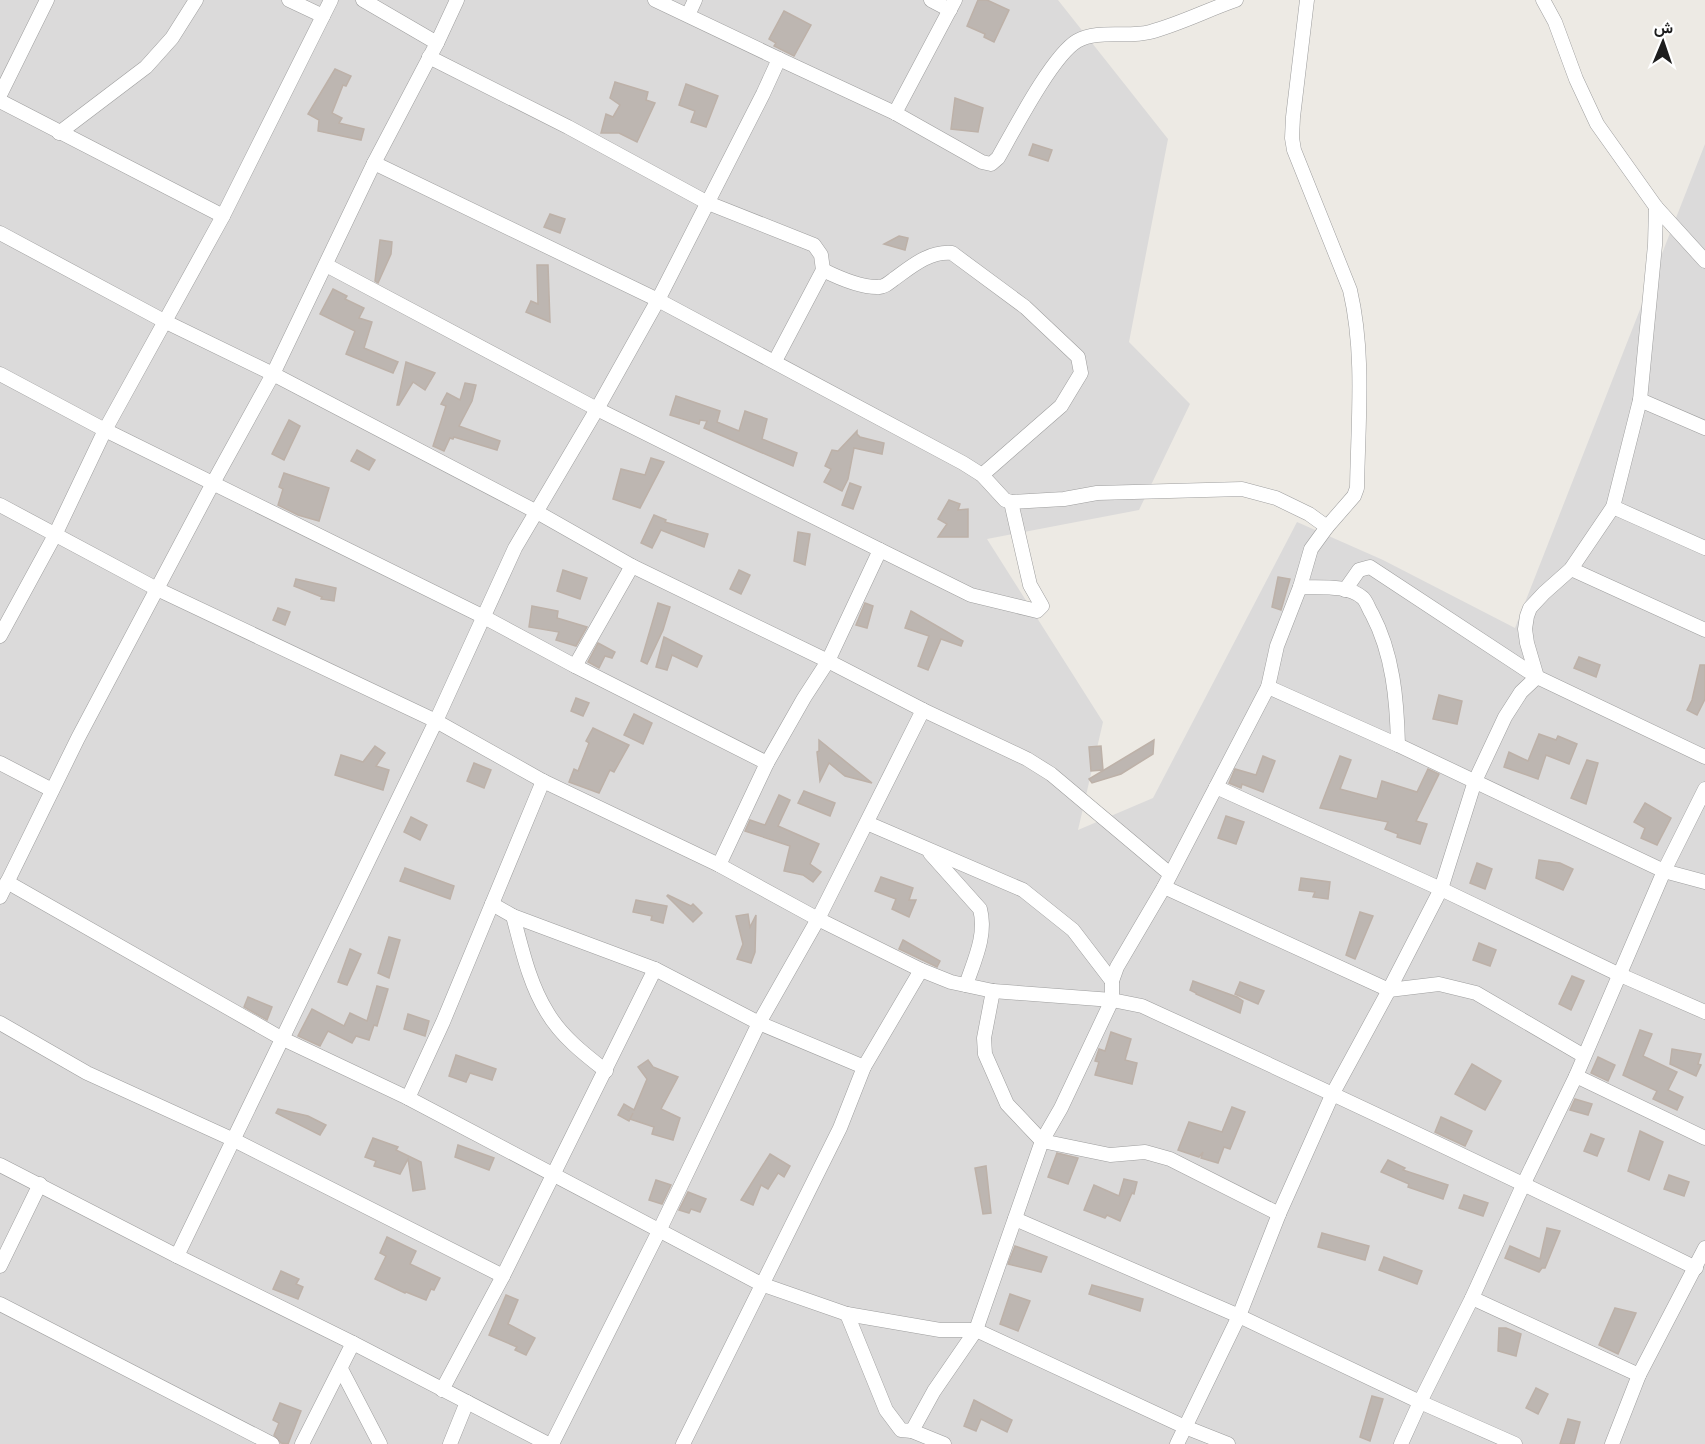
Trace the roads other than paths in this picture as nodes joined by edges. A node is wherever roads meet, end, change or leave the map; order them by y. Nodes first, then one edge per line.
1 (47, 0) edge
2 (196, 0) edge
3 (289, 0) edge
4 (331, 0) edge
5 (363, 0) edge
6 (457, 0) edge
7 (656, 0) edge
8 (695, 0) edge
9 (931, 0) edge
10 (1236, 0) edge
11 (1307, 0) edge
12 (1543, 0) edge
13 (953, 5) edge
14 (688, 15) junction
15 (323, 16) junction
16 (437, 43) junction
17 (429, 57) junction
18 (779, 59) junction
19 (0, 95) edge
20 (0, 101) edge
21 (895, 113) junction
22 (59, 133) junction
23 (374, 164) junction
24 (708, 203) junction
25 (1656, 207) junction
26 (223, 216) junction
27 (0, 233) edge
28 (1705, 261) edge
29 (326, 265) junction
30 (823, 270) junction
31 (658, 300) junction
32 (164, 321) junction
33 (775, 361) junction
34 (0, 374) edge
35 (273, 374) junction
36 (1640, 400) junction
37 (597, 409) junction
38 (1705, 428) edge
39 (105, 429) junction
40 (982, 475) junction
41 (213, 483) junction
42 (1011, 502) junction
43 (0, 505) edge
44 (1613, 507) junction
45 (535, 511) junction
46 (1327, 527) junction
47 (55, 535) junction
48 (1705, 548) edge
49 (880, 550) junction
50 (632, 566) junction
51 (1572, 569) junction
52 (1300, 587) junction
53 (157, 589) junction
54 (1345, 590) junction
55 (482, 616) junction
56 (1705, 630) edge
57 (1, 631) edge
58 (828, 661) junction
59 (575, 666) junction
60 (1538, 677) junction
61 (1268, 687) junction
62 (923, 710) junction
63 (436, 721) junction
64 (1398, 745) junction
65 (1705, 757) edge
66 (0, 763) edge
67 (768, 764) junction
68 (543, 781) junction
69 (1475, 781) junction
70 (1216, 787) junction
71 (1705, 789) edge
72 (52, 790) junction
73 (867, 824) junction
74 (928, 850) junction
75 (719, 865) junction
76 (1664, 871) junction
77 (1170, 874) junction
78 (7, 882) junction
79 (1705, 882) edge
80 (1164, 887) junction
81 (1441, 889) junction
82 (0, 897) edge
83 (492, 904) junction
84 (513, 916) junction
85 (818, 919) junction
86 (655, 969) junction
87 (921, 970) junction
88 (1618, 974) junction
89 (1112, 981) junction
90 (966, 986) junction
91 (1389, 990) junction
92 (993, 991) junction
93 (1112, 1000) junction
94 (1705, 1012) edge
95 (0, 1023) edge
96 (759, 1023) junction
97 (281, 1038) junction
98 (1584, 1056) junction
99 (864, 1067) junction
100 (606, 1071) junction
101 (1576, 1076) junction
102 (1333, 1093) junction
103 (408, 1098) junction
104 (1705, 1138) edge
105 (234, 1140) junction
106 (1042, 1141) junction
107 (0, 1165) edge
108 (555, 1174) junction
109 (1524, 1183) junction
110 (40, 1185) junction
111 (1279, 1214) junction
112 (1015, 1219) junction
113 (660, 1229) junction
114 (1705, 1248) edge
115 (177, 1256) junction
116 (0, 1266) edge
117 (1696, 1268) junction
118 (503, 1276) junction
119 (761, 1284) junction
120 (1472, 1298) junction
121 (0, 1304) edge
122 (847, 1314) junction
123 (1239, 1316) junction
124 (976, 1330) junction
125 (353, 1343) junction
126 (341, 1369) junction
127 (1639, 1375) junction
128 (442, 1390) junction
129 (467, 1402) junction
130 (1420, 1402) junction
131 (1185, 1427) junction
132 (907, 1430) junction
133 (272, 1444) edge
134 (302, 1444) edge
135 (380, 1444) edge
136 (450, 1444) edge
137 (550, 1444) edge
138 (683, 1444) edge
139 (897, 1444) edge
140 (944, 1444) edge
141 (1177, 1444) edge
142 (1228, 1444) edge
143 (1401, 1444) edge
144 (1515, 1444) edge
145 (1612, 1444) edge

1 - 19 street
2 - 22 street
3 - 15 street
4 - 15 street
5 - 16 street
6 - 16 street
7 - 14 street
8 - 14 street
9 - 13 street
10 - 21 street
11 - 46 street
12 - 25 street
13 - 21 street
14 - 18 street
15 - 26 street
16 - 17 street
17 - 23 street
17 - 24 street
18 - 21 street
18 - 24 street
20 - 22 street
22 - 26 street
23 - 29 street
23 - 31 street
24 - 30 street
24 - 31 street
25 - 28 street
25 - 36 street
26 - 32 street
27 - 32 street
29 - 35 street
29 - 37 street
30 - 33 street
30 - 40 street
31 - 33 street
31 - 37 street
32 - 35 street
32 - 39 street
33 - 40 street
34 - 39 street
35 - 41 street
35 - 45 street
36 - 38 street
36 - 44 street
37 - 45 street
37 - 49 street
39 - 41 street
39 - 47 street
40 - 42 street
41 - 53 street
41 - 55 street
42 - 46 street
42 - 49 street
43 - 47 street
44 - 48 street
44 - 51 street
45 - 50 street
45 - 55 street
46 - 52 street
47 - 53 street
47 - 57 street
49 - 58 street
50 - 58 street
50 - 59 street
51 - 56 street
51 - 60 street
52 - 54 street
52 - 61 street
53 - 63 street
53 - 72 street
54 - 60 street
54 - 64 street
55 - 59 street
55 - 63 street
58 - 62 street
58 - 67 street
59 - 67 street
60 - 65 street
60 - 69 street
61 - 64 street
61 - 70 street
62 - 73 street
62 - 77 street
63 - 68 street
63 - 97 street
64 - 69 street
66 - 72 street
67 - 75 street
68 - 75 street
68 - 83 street
69 - 76 street
69 - 81 street
70 - 77 street
70 - 81 street
71 - 76 street
72 - 78 street
73 - 74 street
73 - 85 street
74 - 89 street
74 - 90 street
75 - 85 street
76 - 79 street
76 - 88 street
77 - 80 street
78 - 82 street
78 - 97 street
80 - 89 street
80 - 91 street
81 - 88 street
81 - 91 street
83 - 84 street
83 - 103 street
84 - 86 street
84 - 100 street
85 - 87 street
85 - 96 street
86 - 96 street
86 - 100 street
87 - 90 street
87 - 99 street
88 - 94 street
88 - 98 street
89 - 93 street
90 - 92 street
91 - 98 street
91 - 102 street
92 - 93 street
92 - 106 street
93 - 102 street
93 - 106 street
95 - 105 street
96 - 99 street
96 - 113 street
97 - 103 street
97 - 105 street
98 - 101 street
99 - 119 street
100 - 108 street
101 - 104 street
101 - 109 street
102 - 109 street
102 - 111 street
103 - 108 street
105 - 115 street
105 - 118 street
106 - 111 street
106 - 112 street
107 - 110 street
108 - 113 street
108 - 118 street
109 - 117 street
109 - 120 street
110 - 115 street
110 - 116 street
111 - 123 street
112 - 123 street
112 - 124 street
113 - 119 street
113 - 137 street
114 - 117 street
115 - 125 street
117 - 127 street
118 - 128 street
119 - 122 street
119 - 138 street
120 - 127 street
120 - 130 street
121 - 133 street
122 - 124 street
122 - 132 street
123 - 130 street
123 - 131 street
124 - 131 street
124 - 132 street
125 - 126 street
125 - 128 street
126 - 134 street
126 - 135 street
127 - 145 street
128 - 129 street
129 - 136 street
129 - 137 street
130 - 143 street
130 - 144 street
131 - 141 street
131 - 142 street
132 - 139 street
132 - 140 street

